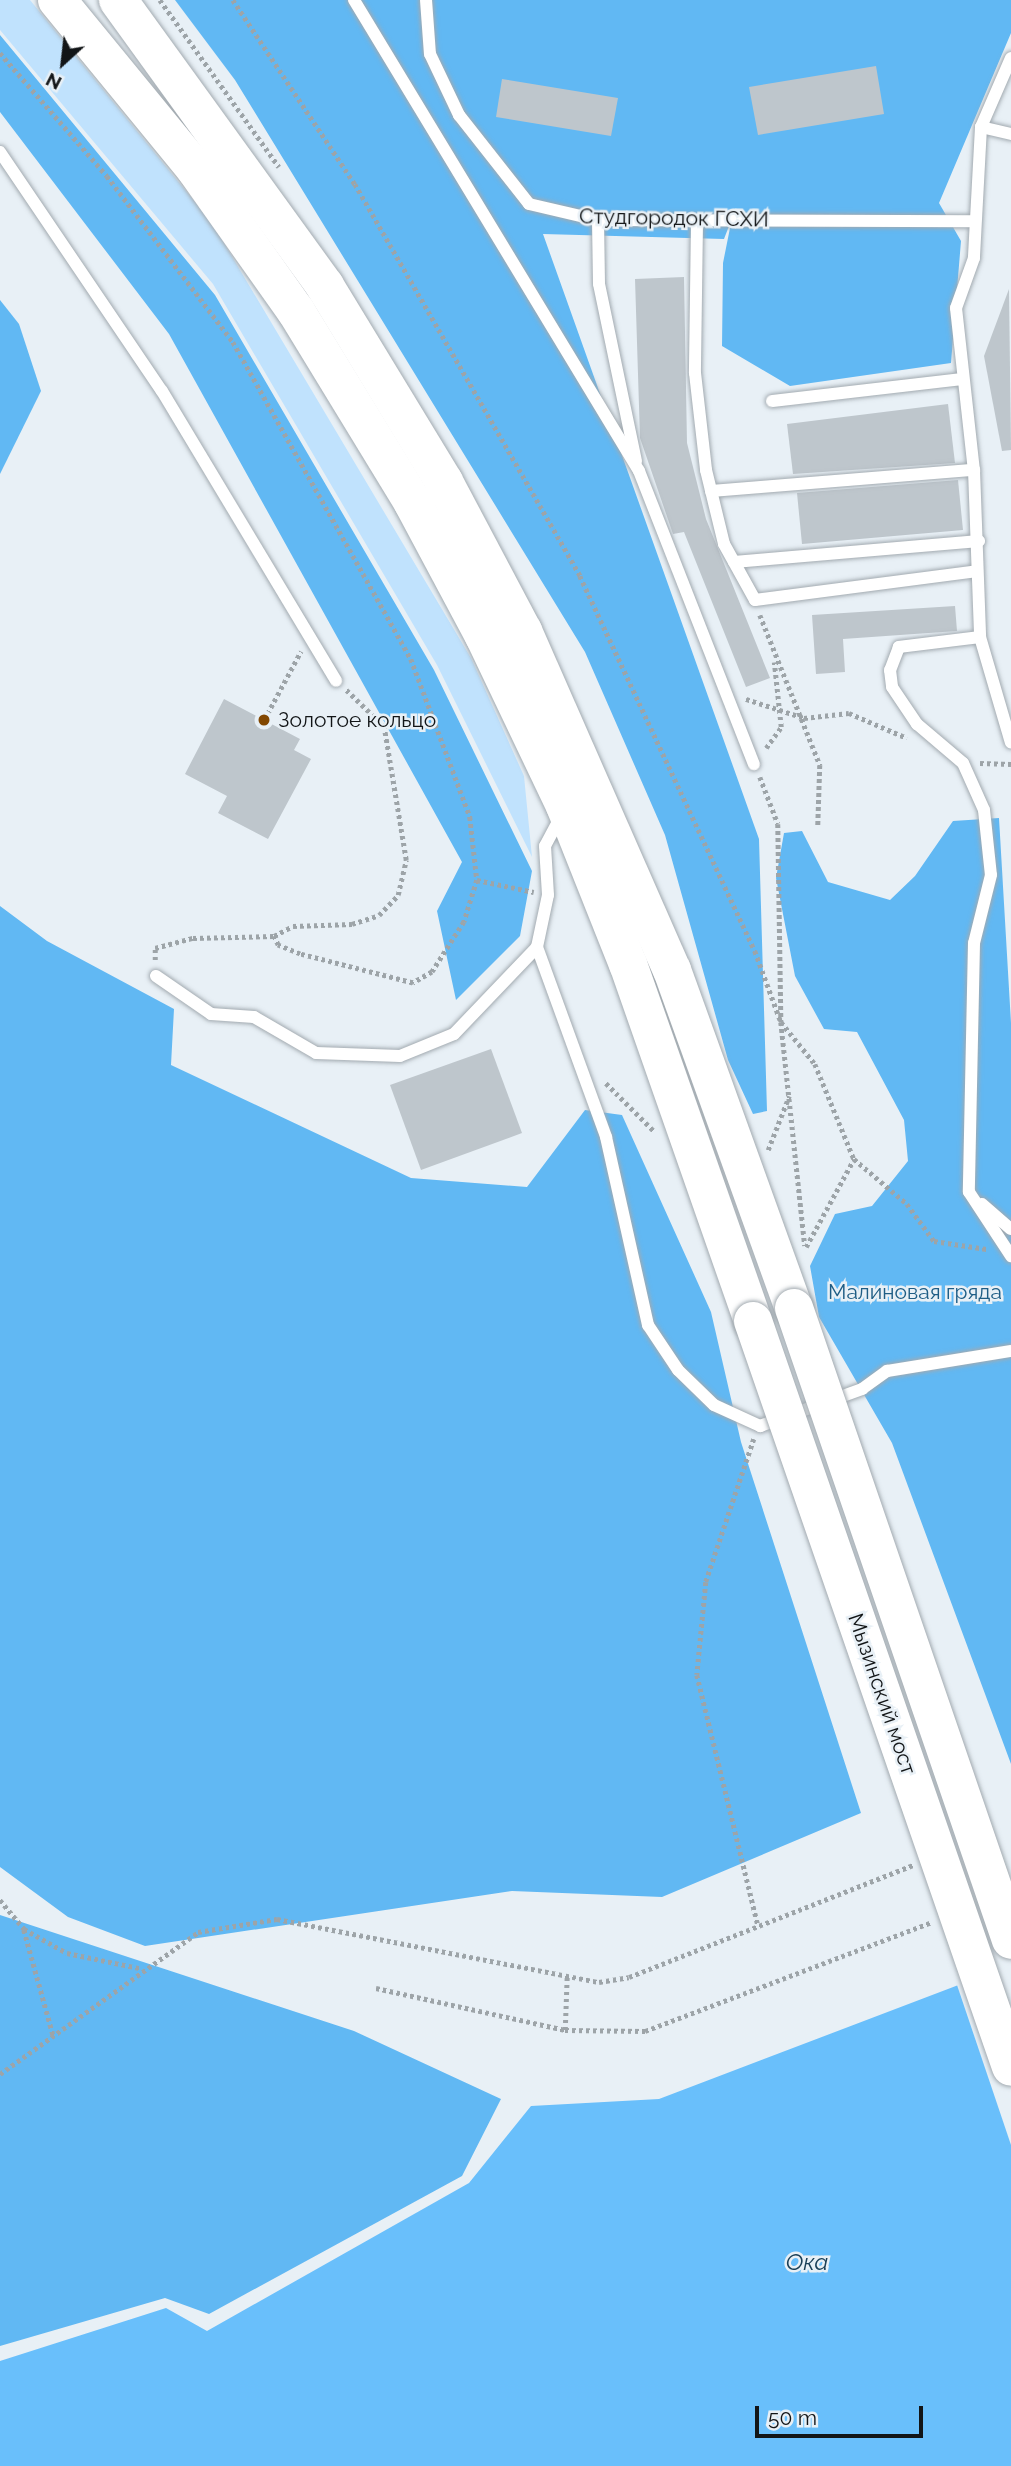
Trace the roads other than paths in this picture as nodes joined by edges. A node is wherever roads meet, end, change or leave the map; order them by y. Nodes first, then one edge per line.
1 (57, 0) edge
2 (118, 0) edge
3 (354, 0) edge
4 (426, 0) edge
5 (1011, 58) edge
6 (981, 127) junction
7 (1011, 134) edge
8 (0, 152) edge
9 (598, 220) junction
10 (973, 221) junction
11 (697, 222) junction
12 (963, 379) junction
13 (772, 401) dead end
14 (974, 470) junction
15 (639, 471) junction
16 (712, 491) junction
17 (979, 541) junction
18 (734, 562) junction
19 (977, 570) junction
20 (980, 638) junction
21 (336, 681) road end
22 (1011, 743) edge
23 (754, 764) road end
24 (565, 806) junction
25 (537, 947) junction
26 (156, 976) road end
27 (969, 1192) junction
28 (1011, 1229) edge
29 (1009, 1254) edge
30 (1011, 1350) edge
31 (1011, 1940) edge
32 (1011, 2067) edge

1 - 24 main road, Мызинский мост
2 - 31 main road, Мызинский мост, bridge
3 - 15 lane
4 - 9 lane, Студгородок ГСХИ
5 - 6 lane
6 - 7 lane
6 - 10 lane
8 - 21 lane
9 - 11 lane, Студгородок ГСХИ
9 - 15 lane
10 - 11 lane, Студгородок ГСХИ
10 - 12 lane
11 - 16 lane
12 - 13 lane
12 - 14 lane
14 - 16 lane
14 - 17 lane
15 - 23 lane
16 - 18 lane
17 - 18 lane
17 - 19 lane
18 - 19 lane
19 - 20 lane
20 - 22 lane
20 - 27 lane
24 - 25 lane
24 - 32 main road, Мызинский мост, bridge
25 - 26 lane
25 - 30 lane
27 - 28 lane
27 - 29 lane

